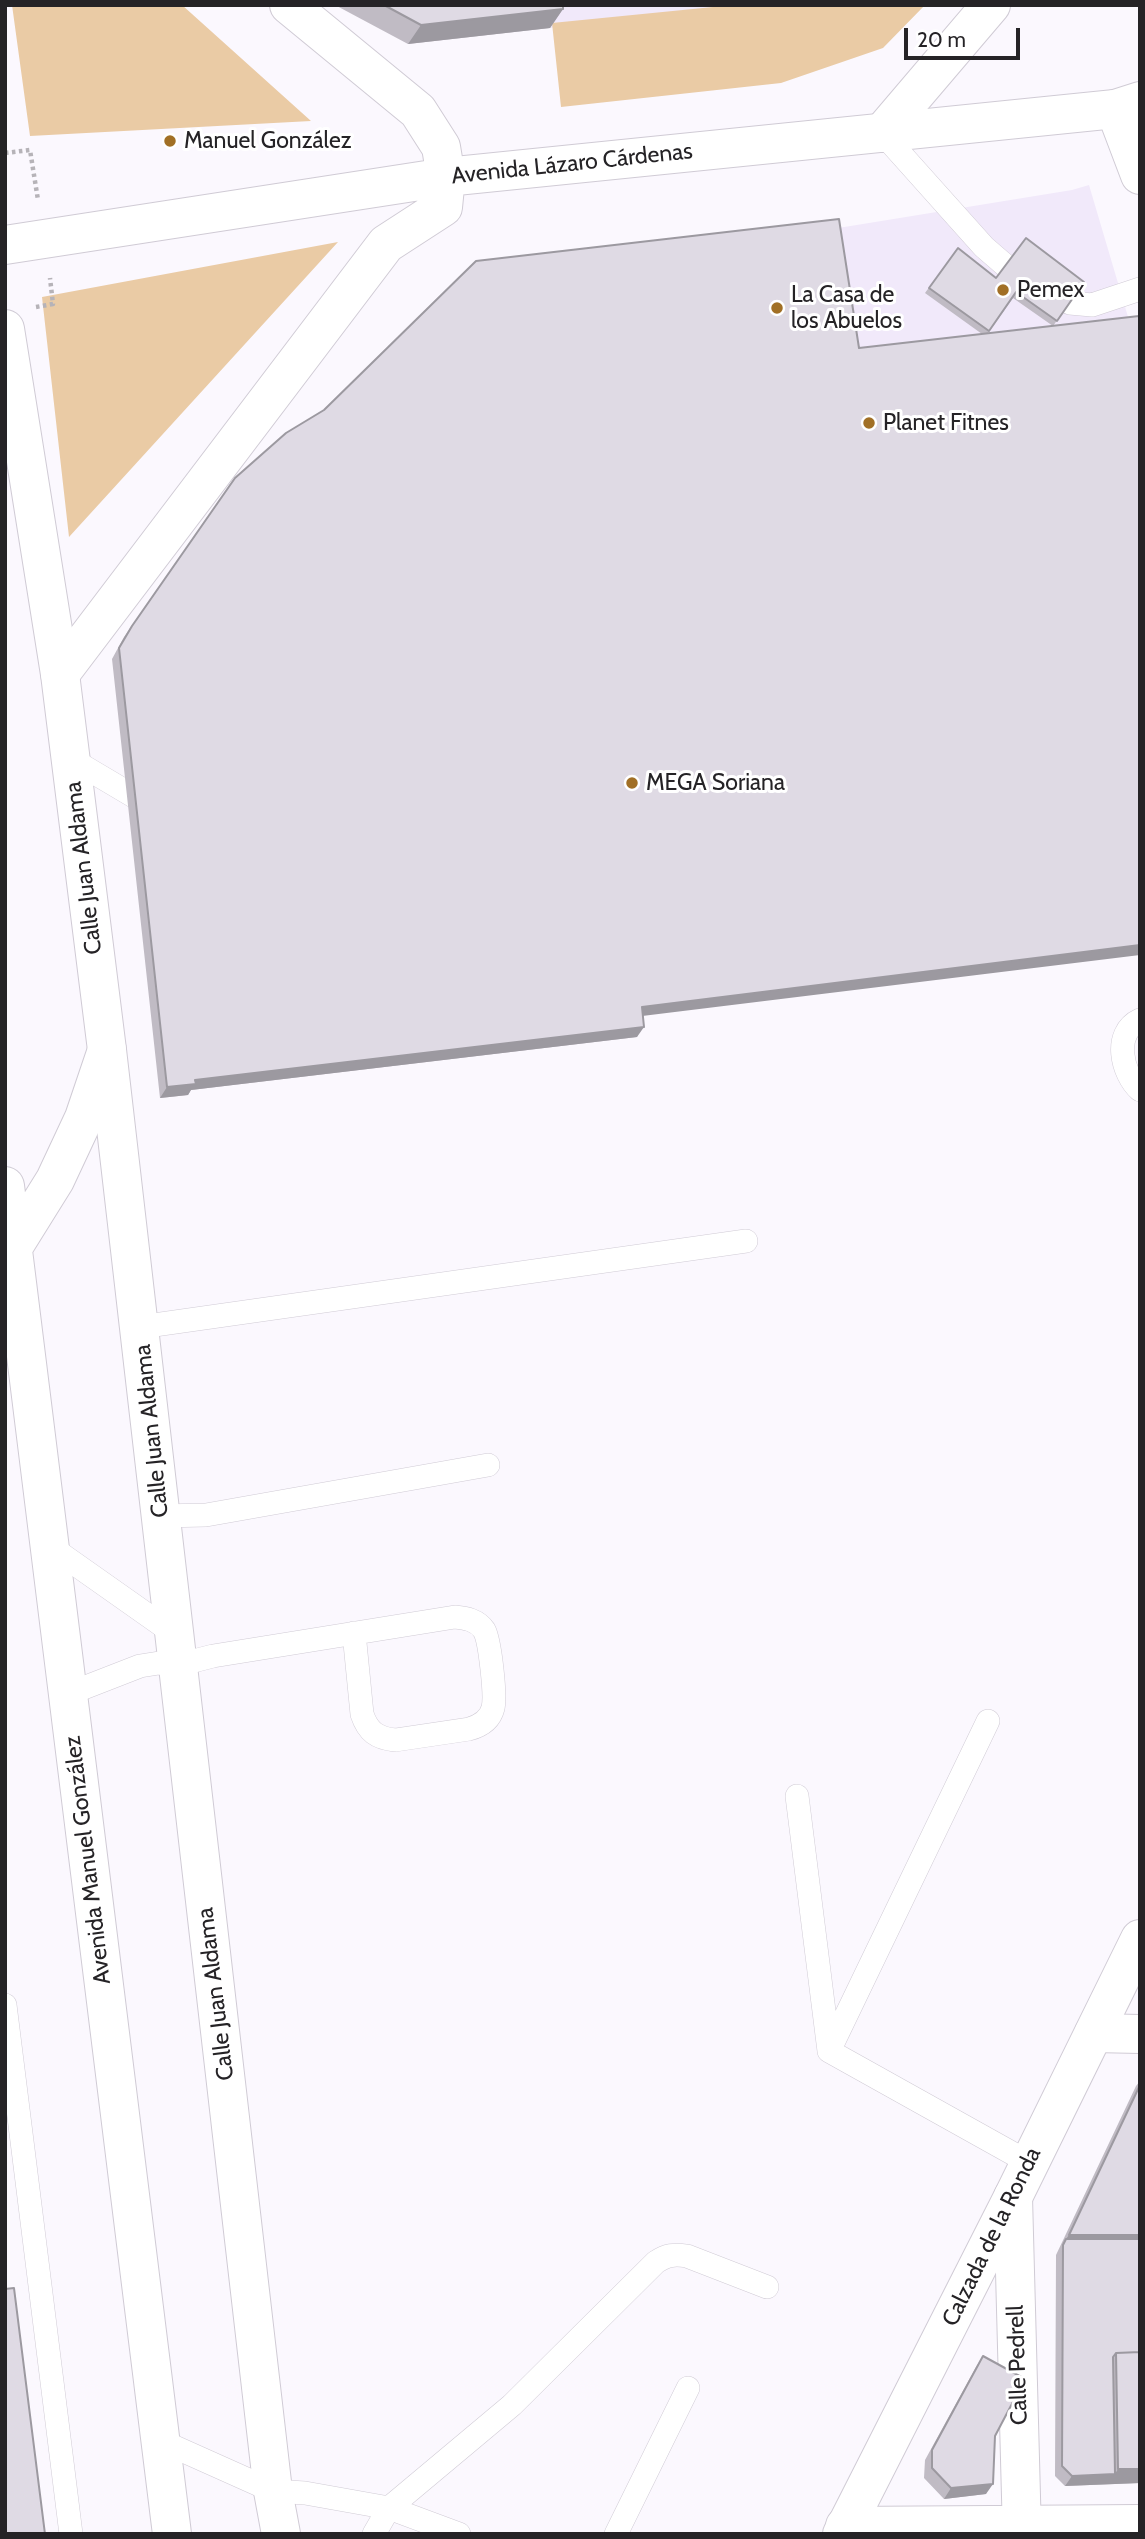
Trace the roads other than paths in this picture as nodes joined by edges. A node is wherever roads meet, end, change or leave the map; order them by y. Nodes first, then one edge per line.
1 (289, 5) edge
2 (991, 5) edge
3 (1127, 105) edge
4 (882, 133) junction
5 (1140, 175) edge
6 (446, 177) junction
7 (5, 245) edge
8 (1006, 266) edge
9 (1140, 289) edge
10 (1069, 303) edge
11 (5, 330) edge
12 (60, 674) junction
13 (71, 759) junction
14 (178, 808) edge
15 (1140, 1020) edge
16 (107, 1050) junction
17 (1140, 1090) edge
18 (5, 1186) edge
19 (746, 1241) dead end
20 (12, 1249) junction
21 (140, 1327) junction
22 (488, 1465) dead end
23 (161, 1516) junction
24 (51, 1547) junction
25 (354, 1633) junction
26 (176, 1649) junction
27 (68, 1694) junction
28 (988, 1721) dead end
29 (797, 1796) dead end
30 (1140, 1939) edge
31 (5, 2005) edge
32 (1094, 2033) junction
33 (1140, 2034) edge
34 (829, 2052) junction
35 (1028, 2162) junction
36 (1013, 2197) junction
37 (767, 2287) dead end
38 (688, 2388) dead end
39 (159, 2440) junction
40 (273, 2491) junction
41 (389, 2508) junction
42 (1140, 2524) edge
43 (844, 2530) edge
44 (1022, 2530) edge
45 (71, 2534) edge
46 (172, 2534) edge
47 (281, 2534) edge
48 (374, 2534) edge
49 (459, 2534) edge
50 (615, 2534) edge

1 - 6 street
2 - 4 street
3 - 4 street, Avenida Lázaro Cárdenas
3 - 5 street
4 - 6 street, Avenida Lázaro Cárdenas
4 - 8 lane
6 - 7 street, Avenida Lázaro Cárdenas
6 - 12 street
9 - 10 lane
11 - 12 street, Calle Juan Aldama
12 - 13 street, Calle Juan Aldama
13 - 14 lane
13 - 16 street, Calle Juan Aldama
15 - 17 lane
16 - 20 street
16 - 21 street, Calle Juan Aldama
18 - 20 street, Avenida Manuel González
19 - 21 lane
20 - 24 street, Avenida Manuel González
21 - 23 street, Calle Juan Aldama
22 - 23 lane
23 - 26 street, Calle Juan Aldama
24 - 26 lane
24 - 27 street, Avenida Manuel González
25 - 25 lane
25 - 26 lane
26 - 27 lane
26 - 40 street, Calle Juan Aldama
27 - 39 street, Avenida Manuel González
28 - 34 lane
29 - 34 lane
30 - 32 street, Calzada de la Ronda
31 - 45 lane
32 - 33 street
32 - 35 street, Calzada de la Ronda
34 - 35 lane
35 - 36 street, Calzada de la Ronda
36 - 43 street, Calzada de la Ronda
36 - 44 street, Calle Pedrell
37 - 41 lane
38 - 50 lane
39 - 40 lane
39 - 46 street, Avenida Manuel González
40 - 41 lane
40 - 47 street, Calle Juan Aldama
41 - 48 lane
41 - 49 lane
42 - 44 street
43 - 44 street

